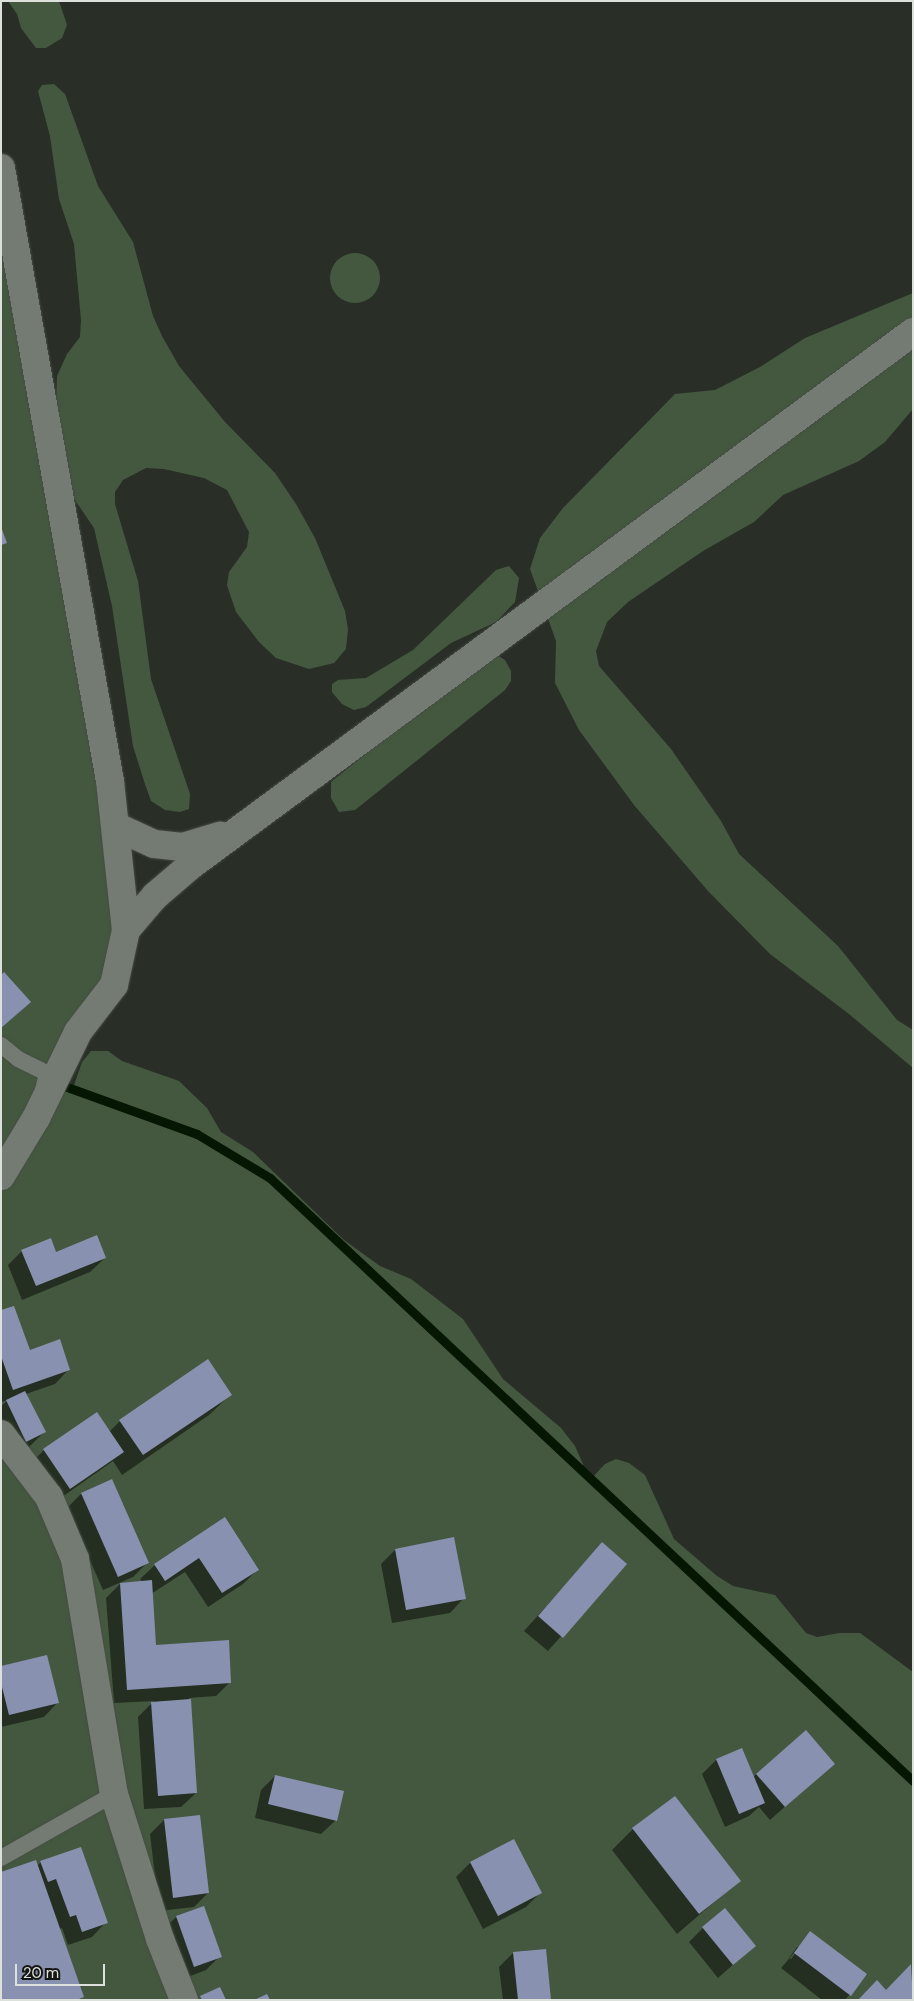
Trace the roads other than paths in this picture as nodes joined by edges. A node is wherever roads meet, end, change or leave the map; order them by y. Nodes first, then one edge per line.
1 (1, 168) edge
2 (913, 332) edge
3 (115, 826) junction
4 (240, 830) junction
5 (126, 930) junction
6 (1, 1045) edge
7 (36, 1118) junction
8 (1, 1176) edge
9 (1, 1434) edge
10 (114, 1794) junction
11 (1, 1858) edge
12 (184, 2000) edge

1 - 3 main road
2 - 4 main road
3 - 4 main road
3 - 5 main road
4 - 5 main road
5 - 7 main road
6 - 7 lane
7 - 8 main road
9 - 10 main road
10 - 11 lane
10 - 12 main road

